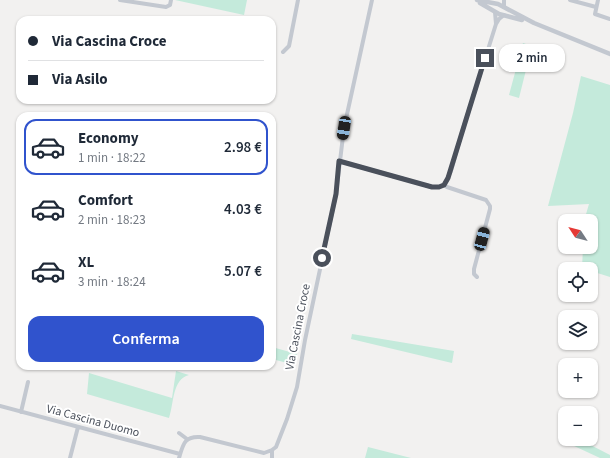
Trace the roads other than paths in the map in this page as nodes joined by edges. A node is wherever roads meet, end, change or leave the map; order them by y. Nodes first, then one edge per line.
1 (120, 0) edge
2 (171, 0) edge
3 (298, 0) edge
4 (372, 0) edge
5 (476, 0) edge
6 (504, 0) edge
7 (570, 0) edge
8 (598, 0) edge
9 (497, 2) edge
10 (504, 7) junction
11 (596, 7) junction
12 (495, 12) junction
13 (504, 15) junction
14 (610, 19) edge
15 (534, 23) junction
16 (496, 24) junction
17 (283, 52) dead end
18 (610, 54) edge
19 (339, 161) junction
20 (444, 185) junction
21 (477, 277) dead end
22 (28, 382) dead end
23 (0, 406) edge
24 (21, 412) junction
25 (78, 427) junction
26 (179, 433) dead end
27 (187, 439) junction
28 (272, 450) junction
29 (180, 456) edge
30 (70, 458) edge
31 (272, 458) edge

1 - 2 street
3 - 17 street
4 - 19 street, Via Cascina Croce
5 - 9 street
5 - 12 street
6 - 10 street
7 - 11 street
8 - 11 street
9 - 10 street
10 - 15 street
11 - 14 street
12 - 13 street
12 - 16 street
13 - 15 street
13 - 16 street
15 - 18 street
16 - 20 street
19 - 20 street
19 - 28 street, Via Cascina Croce
20 - 21 street
22 - 24 street
23 - 24 street, Via Cascina Duomo
24 - 25 street, Via Cascina Duomo
25 - 29 street, Via Cascina Duomo
25 - 30 street
26 - 27 street
27 - 28 street
27 - 29 street
28 - 31 street

